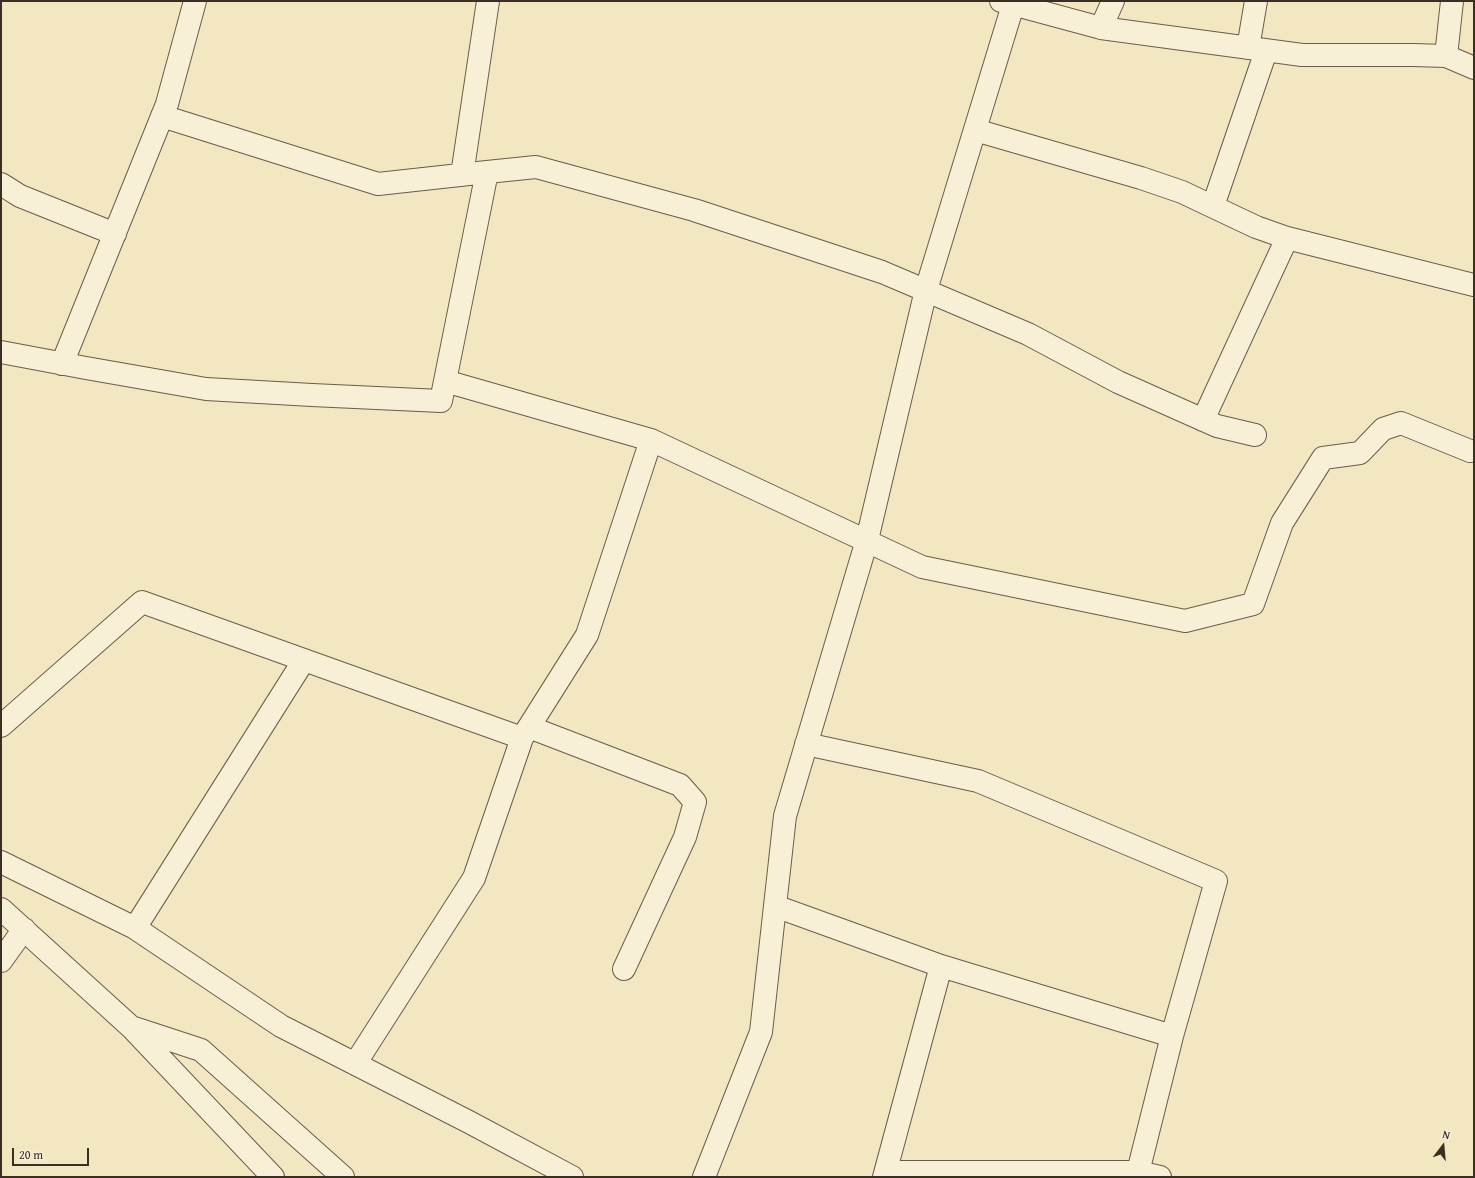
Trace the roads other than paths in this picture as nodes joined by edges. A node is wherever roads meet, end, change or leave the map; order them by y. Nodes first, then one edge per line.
1 (195, 1) edge
2 (488, 1) edge
3 (1113, 1) edge
4 (1256, 1) edge
5 (1452, 1) edge
6 (1007, 3) edge
7 (1101, 28) junction
8 (1257, 49) junction
9 (1446, 56) junction
10 (1474, 68) edge
11 (162, 116) junction
12 (975, 130) junction
13 (487, 172) junction
14 (462, 175) junction
15 (1, 184) edge
16 (1213, 206) junction
17 (115, 234) junction
18 (1287, 238) junction
19 (1474, 285) edge
20 (926, 290) junction
21 (1, 352) edge
22 (62, 364) junction
23 (445, 381) junction
24 (1203, 420) junction
25 (1255, 435) dead end
26 (651, 440) junction
27 (1470, 451) dead end
28 (867, 540) junction
29 (304, 660) junction
30 (1, 726) edge
31 (525, 732) junction
32 (806, 744) junction
33 (1, 862) edge
34 (775, 906) junction
35 (1, 909) edge
36 (135, 928) junction
37 (24, 929) junction
38 (1, 961) edge
39 (941, 966) junction
40 (624, 969) dead end
41 (131, 1027) junction
42 (1172, 1036) junction
43 (355, 1064) junction
44 (1138, 1172) junction
45 (885, 1174) edge
46 (273, 1177) edge
47 (343, 1177) edge
48 (572, 1177) edge
49 (704, 1177) edge
50 (1160, 1177) edge

1 - 11 street
2 - 14 street
3 - 7 street
4 - 8 street
5 - 9 street
6 - 7 street
6 - 12 street
7 - 8 street
8 - 9 street
8 - 16 street
9 - 10 street
11 - 14 street
11 - 17 street
12 - 16 street
12 - 20 street
13 - 14 street
13 - 20 street
13 - 23 street
15 - 17 street
16 - 18 street
17 - 22 street
18 - 19 street
18 - 24 street
20 - 24 street
20 - 28 street
21 - 22 street
22 - 23 street
23 - 26 street
24 - 25 street
26 - 28 street
26 - 31 street
27 - 28 street
28 - 32 street
29 - 30 street
29 - 31 street
29 - 36 street
31 - 40 street
31 - 43 street
32 - 34 street
32 - 42 street
33 - 36 street
34 - 39 street
34 - 49 street
35 - 37 street
36 - 43 street
37 - 38 street
37 - 41 street
39 - 42 street
39 - 45 street
41 - 46 street
41 - 47 street
42 - 44 street
43 - 48 street
44 - 45 street
44 - 50 street

